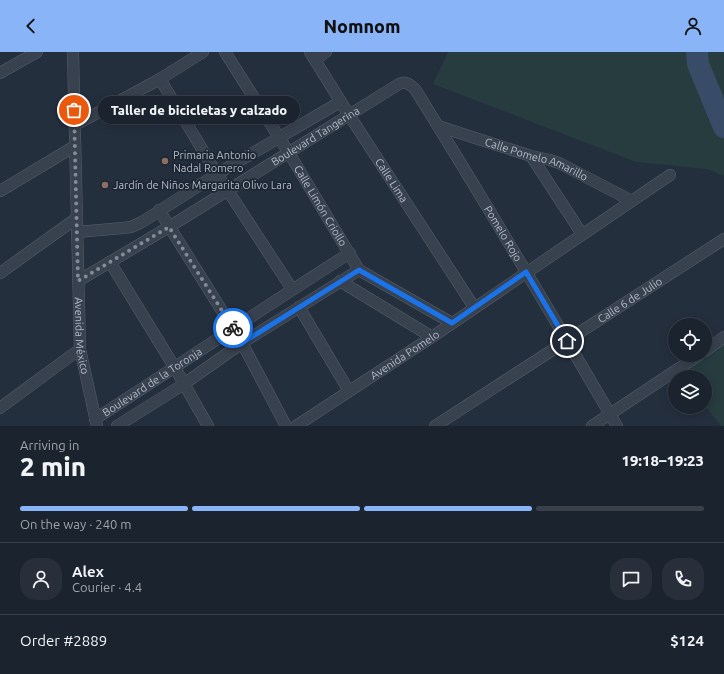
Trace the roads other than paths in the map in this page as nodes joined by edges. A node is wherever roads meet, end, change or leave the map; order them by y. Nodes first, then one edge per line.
1 (37, 52) edge
2 (73, 52) edge
3 (204, 52) edge
4 (225, 52) edge
5 (326, 52) edge
6 (312, 56) edge
7 (0, 73) edge
8 (160, 79) junction
9 (410, 84) joint
10 (340, 102) junction
11 (349, 115) junction
12 (75, 125) junction
13 (438, 126) junction
14 (279, 137) junction
15 (75, 146) junction
16 (289, 153) junction
17 (531, 156) junction
18 (217, 174) junction
19 (670, 175) dead end
20 (228, 190) junction
21 (0, 191) edge
22 (632, 201) junction
23 (159, 210) junction
24 (77, 218) junction
25 (169, 227) junction
26 (77, 232) junction
27 (582, 234) junction
28 (724, 239) edge
29 (350, 253) junction
30 (110, 262) junction
31 (359, 270) junction
32 (526, 272) junction
33 (0, 273) edge
34 (78, 281) junction
35 (340, 281) junction
36 (292, 289) junction
37 (299, 307) junction
38 (474, 307) junction
39 (452, 323) junction
40 (233, 328) junction
41 (432, 337) junction
42 (724, 337) edge
43 (567, 341) junction
44 (242, 343) junction
45 (712, 346) edge
46 (80, 350) junction
47 (688, 362) edge
48 (175, 368) junction
49 (184, 384) junction
50 (349, 391) junction
51 (0, 408) edge
52 (610, 414) junction
53 (96, 423) edge
54 (123, 425) edge
55 (208, 426) edge
56 (286, 426) edge
57 (296, 426) edge
58 (435, 426) edge
59 (592, 426) edge
60 (617, 426) edge

1 - 7 street
2 - 12 street, Avenida México
3 - 8 street
4 - 14 street, Calle Limón Criollo
5 - 6 street
6 - 10 street, Calle Lima
8 - 12 street
8 - 18 street
9 - 11 street, Boulevard Tangerina
9 - 13 street, Pomelo Rojo
10 - 11 street, Calle Lima
10 - 14 street, Boulevard Tangerina
11 - 16 street, Boulevard Tangerina
11 - 38 street, Calle Lima
12 - 15 street, Avenida México
13 - 17 street, Calle Pomelo Amarillo
13 - 32 street, Pomelo Rojo
14 - 16 street, Calle Limón Criollo
14 - 18 street, Boulevard Tangerina
15 - 21 street
15 - 24 street, Avenida México
16 - 20 street, Boulevard Tangerina
16 - 29 street, Calle Limón Criollo
17 - 22 street, Calle Pomelo Amarillo
17 - 27 street
18 - 20 street
18 - 23 street, Boulevard Tangerina
19 - 22 street, Avenida Pomelo
20 - 25 street, Boulevard Tangerina
20 - 36 street
22 - 27 street, Avenida Pomelo
23 - 25 street
23 - 26 street, Boulevard Tangerina
24 - 26 street, Avenida México
24 - 33 street
25 - 30 street, Boulevard Tangerina
25 - 40 street
26 - 34 street, Avenida México
27 - 32 street, Avenida Pomelo
28 - 43 street, Calle 6 de Julio
29 - 31 street, Calle Limón Criollo
29 - 36 street, Boulevard de la Toronja
30 - 34 street, Boulevard Tangerina
30 - 48 street
31 - 35 street, Boulevard de la Toronja
31 - 39 street
32 - 38 street, Avenida Pomelo
32 - 43 street, Pomelo Rojo
34 - 46 street, Avenida México
35 - 37 street, Boulevard de la Toronja
35 - 41 street
36 - 40 street, Boulevard de la Toronja
37 - 44 street, Boulevard de la Toronja
37 - 50 street
38 - 39 street, Avenida Pomelo
39 - 41 street, Avenida Pomelo
40 - 44 street
40 - 48 street, Boulevard de la Toronja
41 - 50 street, Avenida Pomelo
42 - 45 street
43 - 52 street, Pomelo Rojo
43 - 58 street, Calle 6 de Julio
44 - 49 street, Boulevard de la Toronja
44 - 56 street
46 - 51 street
46 - 53 street, Avenida México
47 - 52 street
48 - 49 street
48 - 53 street, Boulevard de la Toronja
49 - 54 street, Boulevard de la Toronja
49 - 55 street
50 - 57 street, Avenida Pomelo
52 - 59 street
52 - 60 street, Pomelo Rojo

